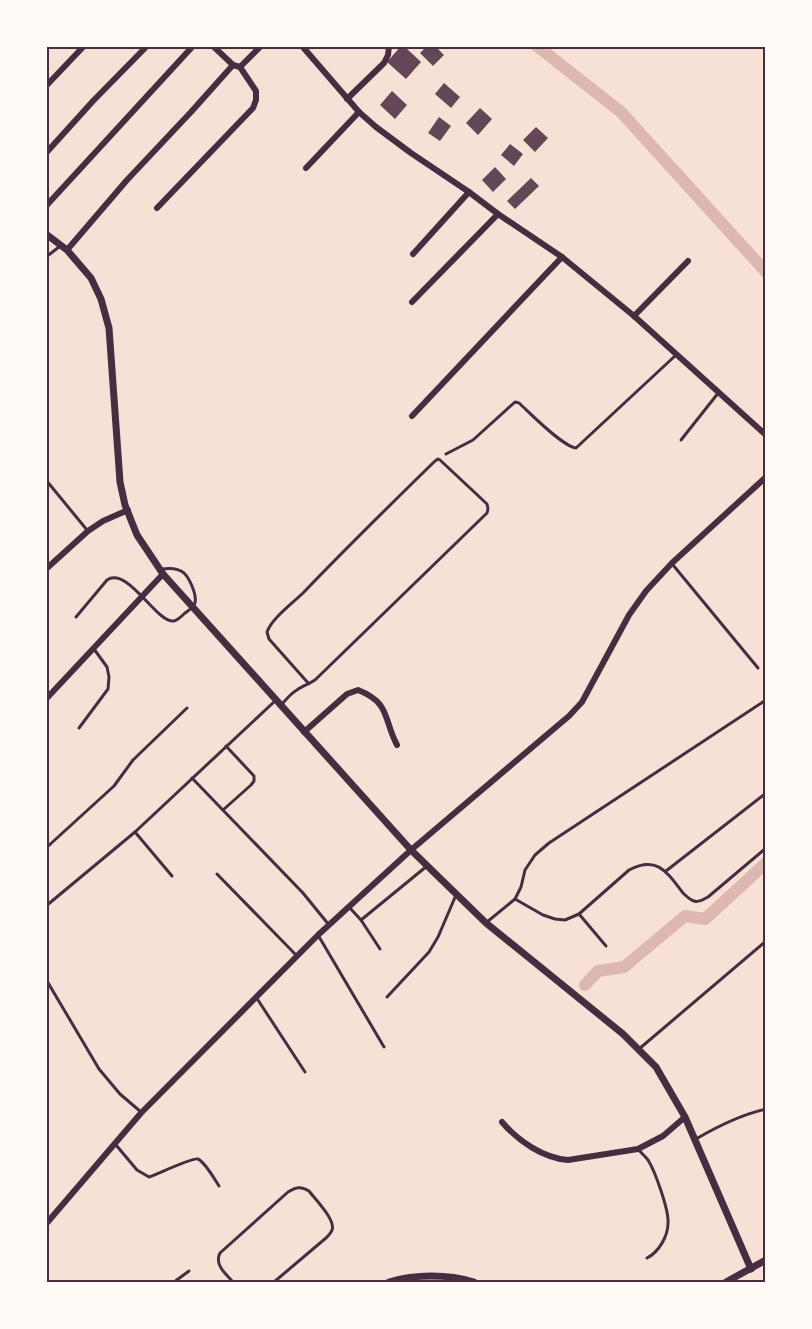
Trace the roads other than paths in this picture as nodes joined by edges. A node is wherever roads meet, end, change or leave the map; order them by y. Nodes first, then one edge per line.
1 (84, 46) edge
2 (147, 46) edge
3 (193, 46) edge
4 (213, 46) edge
5 (261, 46) edge
6 (302, 46) edge
7 (389, 46) edge
8 (236, 66) junction
9 (46, 86) edge
10 (347, 99) junction
11 (358, 112) junction
12 (46, 153) edge
13 (306, 168) dead end
14 (469, 192) junction
15 (46, 206) edge
16 (157, 208) dead end
17 (498, 214) junction
18 (46, 234) edge
19 (64, 248) junction
20 (413, 254) dead end
21 (46, 257) edge
22 (562, 257) junction
23 (688, 261) dead end
24 (412, 302) dead end
25 (634, 316) junction
26 (677, 353) junction
27 (719, 392) junction
28 (412, 416) dead end
29 (765, 435) edge
30 (681, 440) dead end
31 (446, 454) dead end
32 (765, 477) edge
33 (46, 480) edge
34 (128, 510) junction
35 (88, 531) junction
36 (672, 563) junction
37 (46, 569) edge
38 (161, 571) junction
39 (142, 596) junction
40 (193, 608) junction
41 (76, 617) dead end
42 (93, 649) junction
43 (758, 668) dead end
44 (309, 684) junction
45 (46, 699) edge
46 (765, 700) edge
47 (278, 703) junction
48 (187, 708) dead end
49 (79, 728) dead end
50 (304, 732) junction
51 (397, 745) dead end
52 (226, 746) junction
53 (192, 778) junction
54 (765, 793) edge
55 (224, 810) junction
56 (135, 832) junction
57 (46, 848) edge
58 (765, 848) edge
59 (411, 850) junction
60 (428, 866) junction
61 (666, 871) junction
62 (217, 874) dead end
63 (172, 876) dead end
64 (456, 894) junction
65 (515, 899) junction
66 (46, 906) edge
67 (349, 907) junction
68 (579, 914) junction
69 (361, 920) junction
70 (486, 923) junction
71 (329, 925) junction
72 (318, 935) junction
73 (765, 942) edge
74 (606, 946) dead end
75 (380, 949) dead end
76 (297, 957) junction
77 (46, 981) edge
78 (256, 997) junction
79 (387, 997) dead end
80 (384, 1047) dead end
81 (639, 1049) junction
82 (305, 1072) dead end
83 (765, 1110) edge
84 (141, 1113) junction
85 (685, 1117) junction
86 (502, 1122) dead end
87 (694, 1140) junction
88 (115, 1144) junction
89 (638, 1149) junction
90 (219, 1186) dead end
91 (46, 1224) edge
92 (647, 1258) dead end
93 (765, 1260) edge
94 (751, 1269) junction
95 (189, 1271) dead end
96 (415, 1280) edge
97 (450, 1280) edge
98 (174, 1282) edge
99 (233, 1282) edge
100 (274, 1282) edge
101 (389, 1282) edge
102 (474, 1282) edge
103 (729, 1282) edge

1 - 9 street
2 - 12 street
3 - 15 street
4 - 8 street
5 - 8 street
6 - 10 street
7 - 10 street
8 - 16 street
8 - 19 street
10 - 11 street
11 - 13 street
11 - 14 street
14 - 17 street
14 - 20 street
17 - 22 street
17 - 24 street
18 - 19 street
19 - 21 lane
19 - 34 street
22 - 25 street
22 - 28 street
23 - 25 street
25 - 26 street
26 - 27 street
26 - 31 lane
27 - 29 street
27 - 30 lane
32 - 36 street
33 - 35 lane
34 - 35 street
34 - 38 street
35 - 37 street
36 - 43 lane
36 - 59 street
38 - 39 street
38 - 40 street
38 - 40 lane
39 - 40 lane
39 - 41 lane
39 - 42 street
40 - 47 street
42 - 45 street
42 - 49 lane
44 - 44 lane
44 - 47 lane
46 - 65 lane
47 - 50 street
47 - 52 lane
48 - 57 lane
50 - 51 street
50 - 59 street
52 - 53 lane
52 - 55 lane
53 - 55 lane
53 - 56 lane
54 - 61 lane
55 - 71 lane
56 - 63 lane
56 - 66 lane
58 - 61 lane
59 - 60 street
59 - 67 street
60 - 64 street
60 - 69 lane
61 - 68 lane
62 - 76 lane
64 - 70 street
64 - 79 lane
65 - 68 lane
65 - 70 lane
67 - 69 lane
67 - 71 street
68 - 74 lane
69 - 75 lane
70 - 81 street
71 - 72 street
72 - 76 street
72 - 80 lane
73 - 81 lane
76 - 78 street
77 - 84 lane
78 - 82 lane
78 - 84 street
81 - 85 street
83 - 87 lane
84 - 88 street
85 - 87 street
85 - 89 street
86 - 89 street
87 - 94 street
88 - 90 lane
88 - 91 street
89 - 92 lane
93 - 94 street
94 - 103 street
95 - 98 lane
96 - 97 street
96 - 101 street
97 - 102 street
99 - 100 lane

